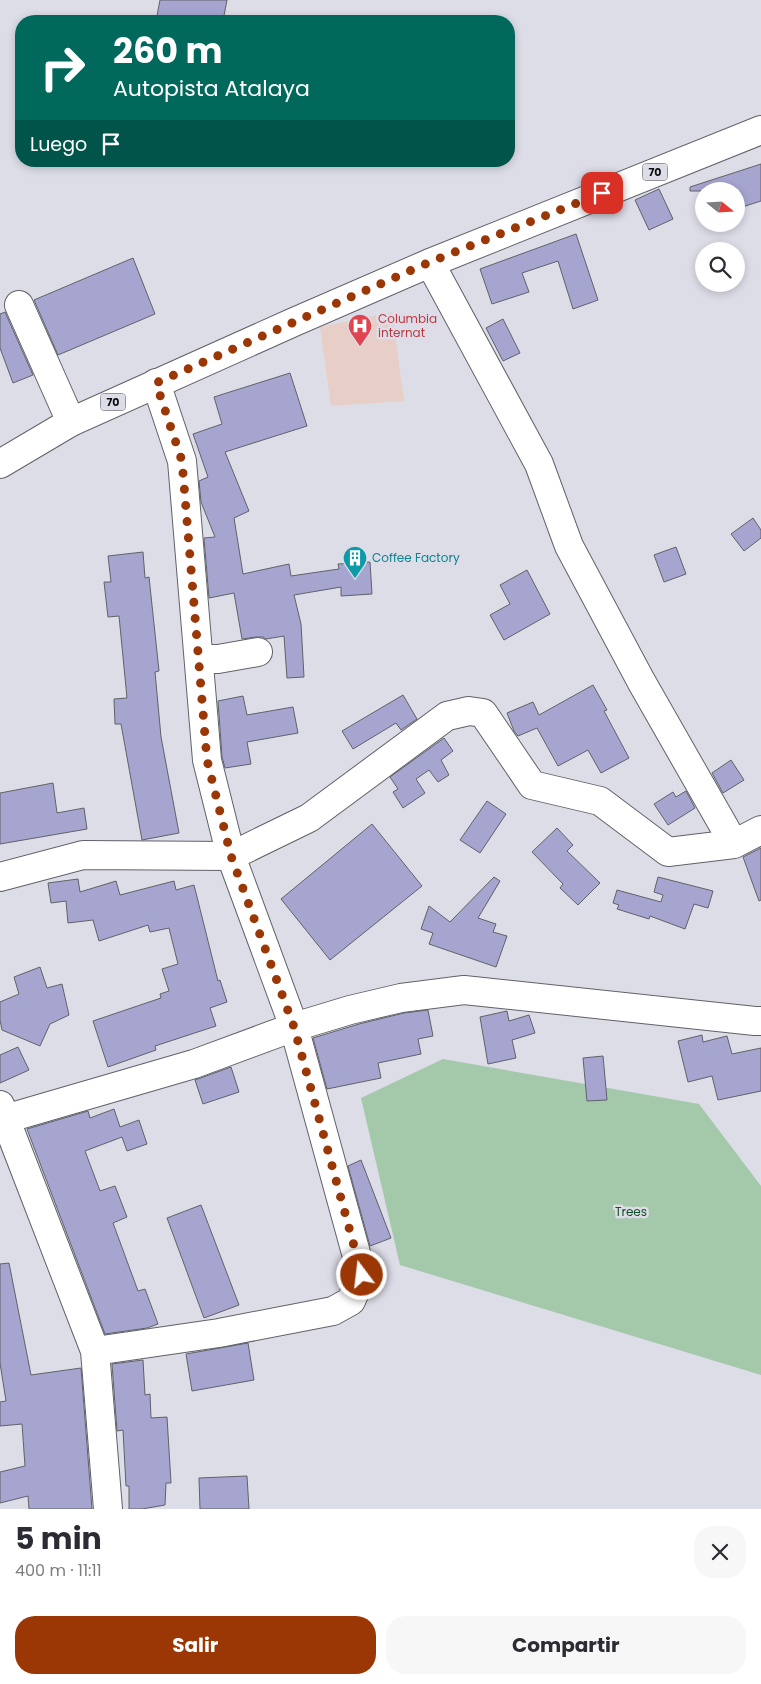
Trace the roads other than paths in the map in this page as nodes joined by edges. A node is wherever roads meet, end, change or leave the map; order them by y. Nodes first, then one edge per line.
1 (761, 130) edge
2 (430, 262) junction
3 (20, 305) dead end
4 (156, 383) junction
5 (71, 422) junction
6 (0, 464) edge
7 (258, 652) dead end
8 (199, 659) junction
9 (761, 830) edge
10 (734, 844) junction
11 (231, 856) junction
12 (0, 877) edge
13 (761, 1021) edge
14 (294, 1027) junction
15 (2, 1112) edge
16 (95, 1351) junction
17 (108, 1509) edge

1 - 2 street, 70
2 - 4 street, 70
2 - 10 street
3 - 5 street
4 - 5 street, 70
4 - 8 street
5 - 6 street, 70
7 - 8 street
8 - 11 street
9 - 10 street
10 - 11 street
11 - 12 street
11 - 14 street
13 - 14 street
14 - 15 street
14 - 16 street
15 - 16 street
16 - 17 street

